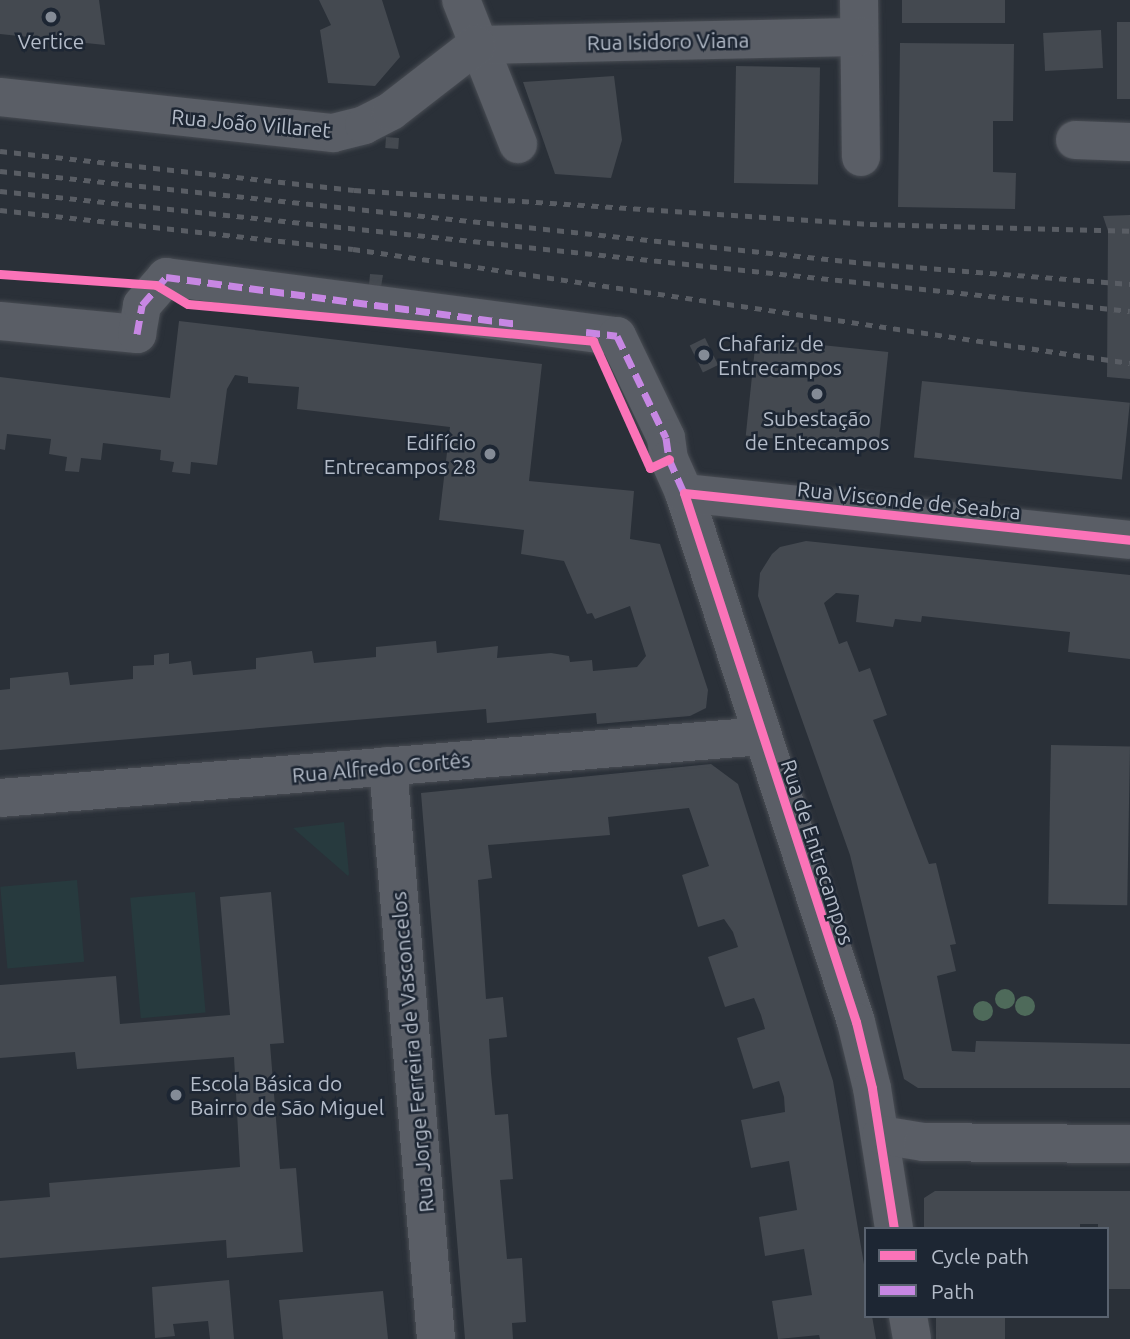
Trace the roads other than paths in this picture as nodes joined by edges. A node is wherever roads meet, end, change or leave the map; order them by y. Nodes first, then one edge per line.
1 (461, 0) edge
2 (859, 18) edge
3 (477, 45) junction
4 (0, 97) edge
5 (1075, 140) dead end
6 (1130, 142) edge
7 (518, 144) dead end
8 (861, 156) dead end
9 (0, 321) edge
10 (684, 492) junction
11 (1130, 540) edge
12 (762, 736) junction
13 (388, 765) junction
14 (0, 798) edge
15 (881, 1136) junction
16 (1130, 1144) edge
17 (894, 1227) edge
18 (908, 1318) edge
19 (436, 1339) edge
20 (912, 1339) edge

1 - 3 street
2 - 3 street, Rua Isidoro Viana
2 - 8 street
3 - 4 street, Rua João Villaret
3 - 7 street
5 - 6 street
9 - 10 street, Rua de Entrecampos
10 - 11 street, Rua Visconde de Seabra
10 - 12 street, Rua de Entrecampos
12 - 13 street, Rua Alfredo Cortês
12 - 15 street, Rua de Entrecampos
13 - 14 street, Rua Alfredo Cortês
13 - 19 street, Rua Jorge Ferreira de Vasconcelos
15 - 16 street
15 - 17 street, Rua de Entrecampos
18 - 20 street

